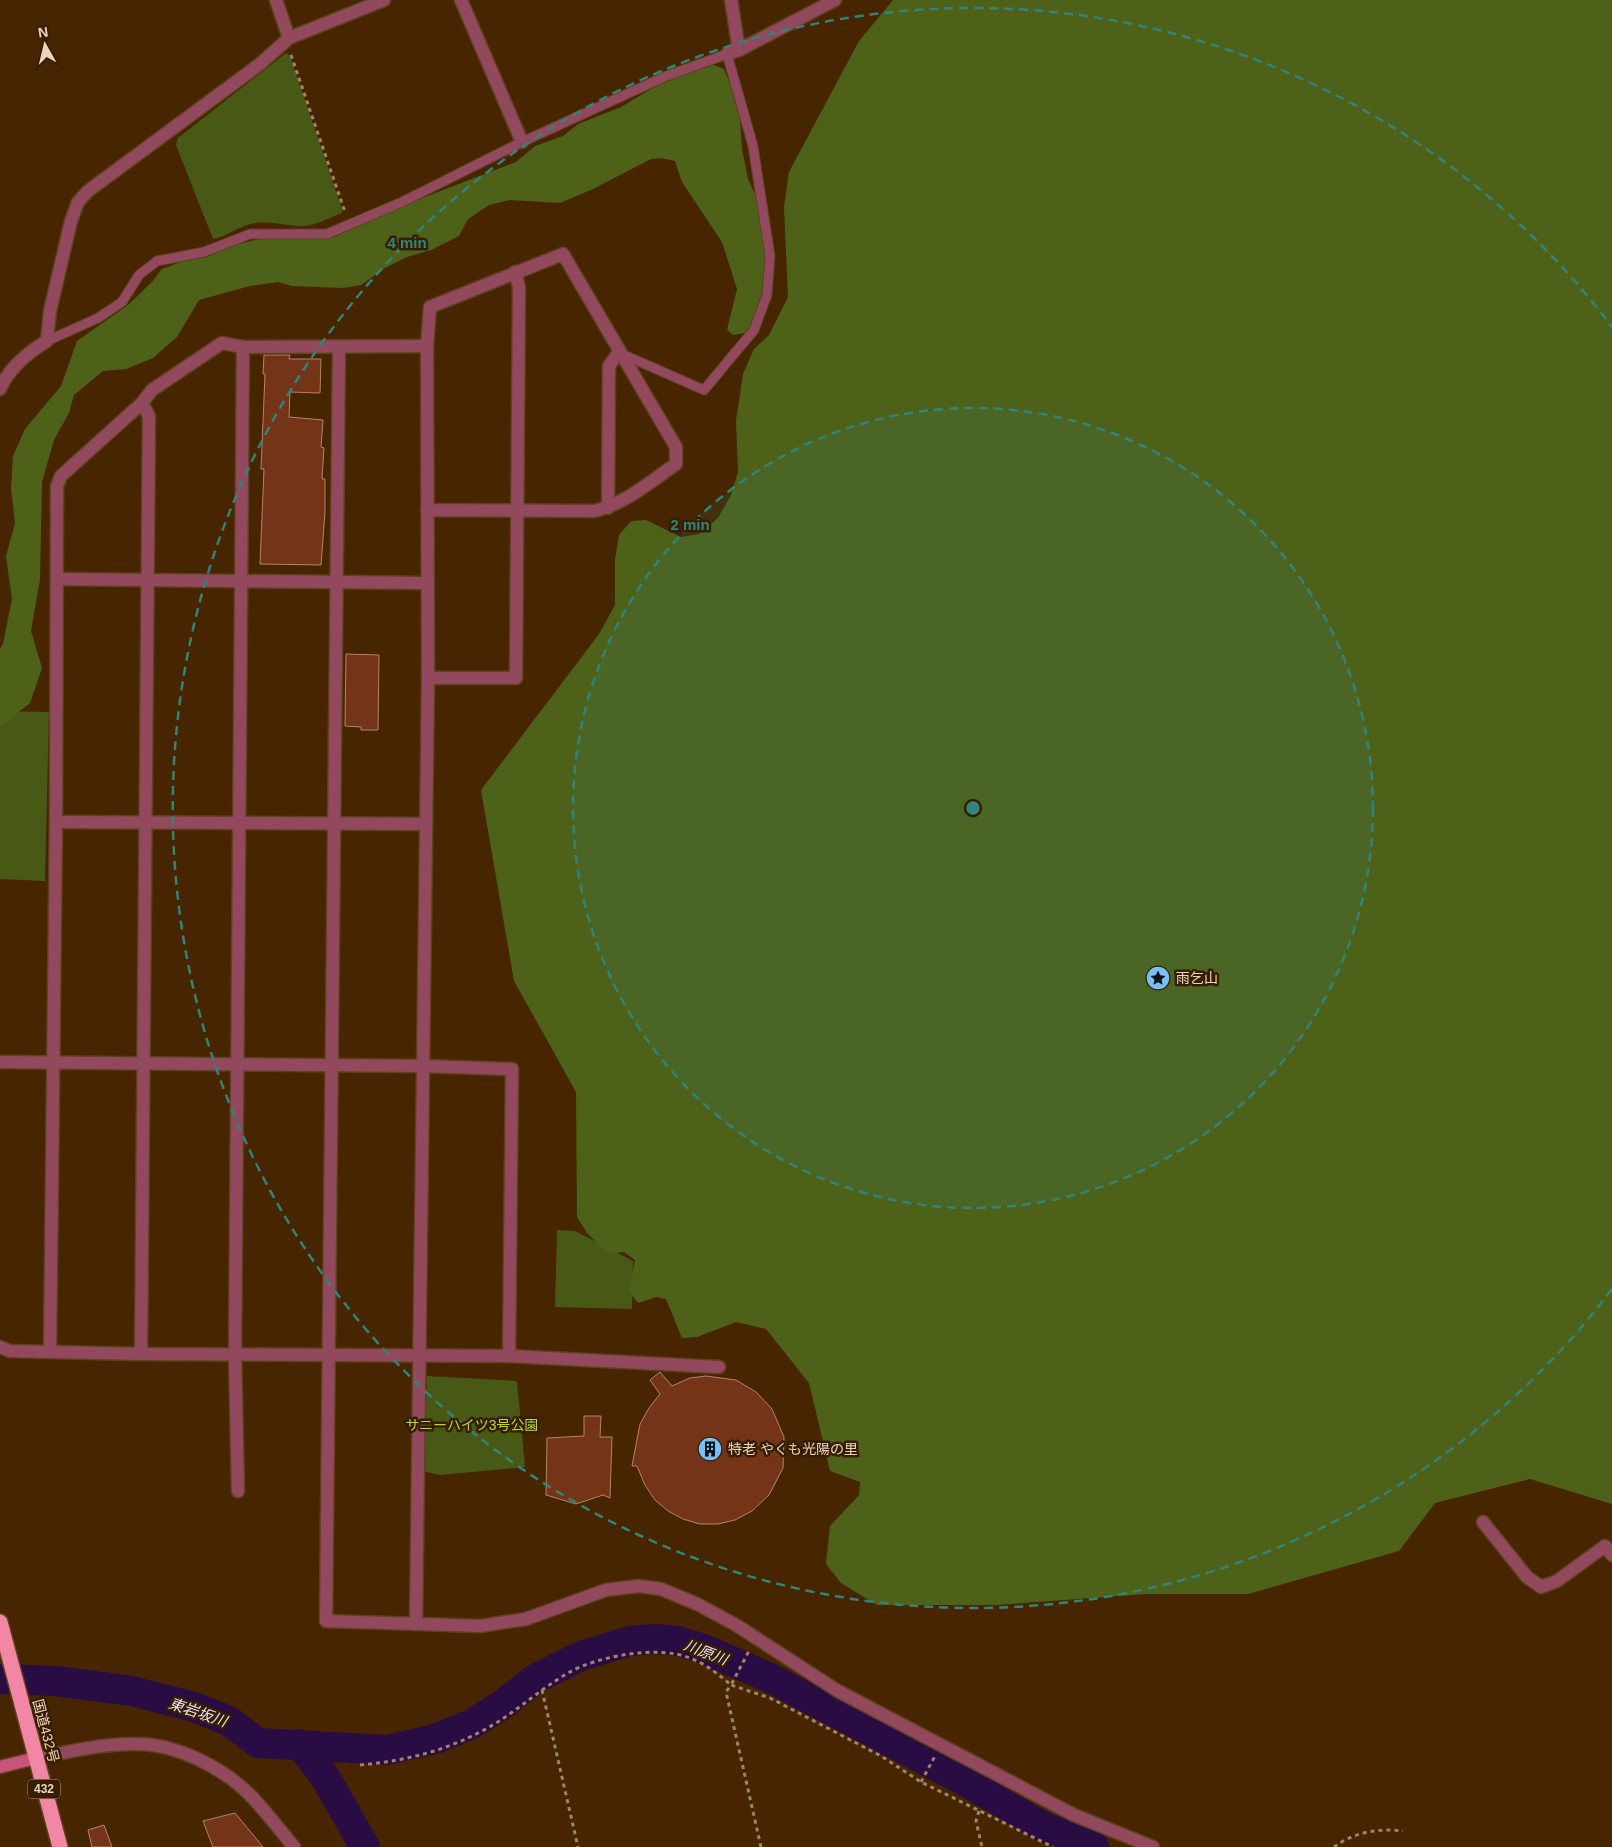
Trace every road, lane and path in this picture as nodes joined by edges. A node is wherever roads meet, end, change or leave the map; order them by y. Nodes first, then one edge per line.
1 (276, 0) edge
2 (384, 0) edge
3 (462, 0) edge
4 (731, 0) edge
5 (834, 0) edge
6 (288, 40) junction
7 (733, 52) junction
8 (522, 142) junction
9 (345, 212) dead end
10 (515, 272) junction
11 (47, 341) junction
12 (339, 346) junction
13 (427, 346) junction
14 (244, 347) junction
15 (619, 352) junction
16 (0, 389) edge
17 (142, 403) junction
18 (608, 508) junction
19 (427, 510) junction
20 (518, 512) junction
21 (58, 579) junction
22 (148, 581) junction
23 (243, 582) junction
24 (337, 582) junction
25 (426, 583) junction
26 (428, 678) junction
27 (147, 821) junction
28 (56, 822) junction
29 (239, 823) junction
30 (334, 823) junction
31 (426, 824) junction
32 (0, 1062) edge
33 (53, 1062) junction
34 (141, 1063) junction
35 (238, 1065) junction
36 (331, 1065) junction
37 (422, 1066) junction
38 (0, 1347) edge
39 (50, 1352) junction
40 (141, 1354) junction
41 (330, 1354) junction
42 (235, 1355) junction
43 (419, 1355) junction
44 (509, 1356) junction
45 (718, 1367) dead end
46 (238, 1490) dead end
47 (1483, 1522) dead end
48 (1610, 1546) edge
49 (0, 1622) edge
50 (416, 1624) junction
51 (749, 1650) dead end
52 (731, 1685) junction
53 (542, 1690) junction
54 (936, 1754) dead end
55 (36, 1758) junction
56 (360, 1765) dead end
57 (0, 1767) edge
58 (922, 1780) junction
59 (979, 1811) junction
60 (1404, 1831) dead end
61 (60, 1847) edge
62 (294, 1847) edge
63 (578, 1847) edge
64 (761, 1847) edge
65 (982, 1847) edge
66 (1053, 1847) edge
67 (1153, 1847) edge
68 (1334, 1847) edge

1 - 6 street
2 - 6 street
3 - 8 street
4 - 7 street
5 - 7 street
6 - 9 path
6 - 11 street
7 - 8 lane
7 - 15 lane
8 - 11 lane
10 - 13 street
10 - 15 street
10 - 20 street
11 - 16 street
12 - 13 street
12 - 14 street
12 - 24 street
13 - 19 street
14 - 17 street
14 - 23 street
15 - 18 street
15 - 18 street
17 - 21 street
17 - 22 street
18 - 20 street
19 - 20 street
19 - 25 street
20 - 26 street
21 - 22 street
21 - 28 street
22 - 23 street
22 - 27 street
23 - 24 street
23 - 29 street
24 - 25 street
24 - 30 street
25 - 26 street
26 - 31 street
27 - 28 street
27 - 29 street
27 - 34 street
28 - 33 street
29 - 30 street
29 - 35 street
30 - 31 street
30 - 36 street
31 - 37 street
32 - 33 street
33 - 34 street
33 - 39 street
34 - 35 street
34 - 40 street
35 - 36 street
35 - 42 street
36 - 37 street
36 - 41 street
37 - 43 street
37 - 44 street
38 - 39 street
39 - 40 street
40 - 42 street
41 - 42 street
41 - 43 street
41 - 50 street
42 - 46 street
43 - 44 street
43 - 50 street
44 - 45 street
47 - 48 street
49 - 55 highway, 国道432号 / 432
50 - 67 street
51 - 52 path
52 - 53 path
52 - 58 path
52 - 64 path
53 - 56 path
53 - 63 path
54 - 58 path
55 - 57 street
55 - 61 highway, 国道432号 / 432
55 - 62 street
58 - 59 path
59 - 65 path
59 - 66 path
60 - 68 path

